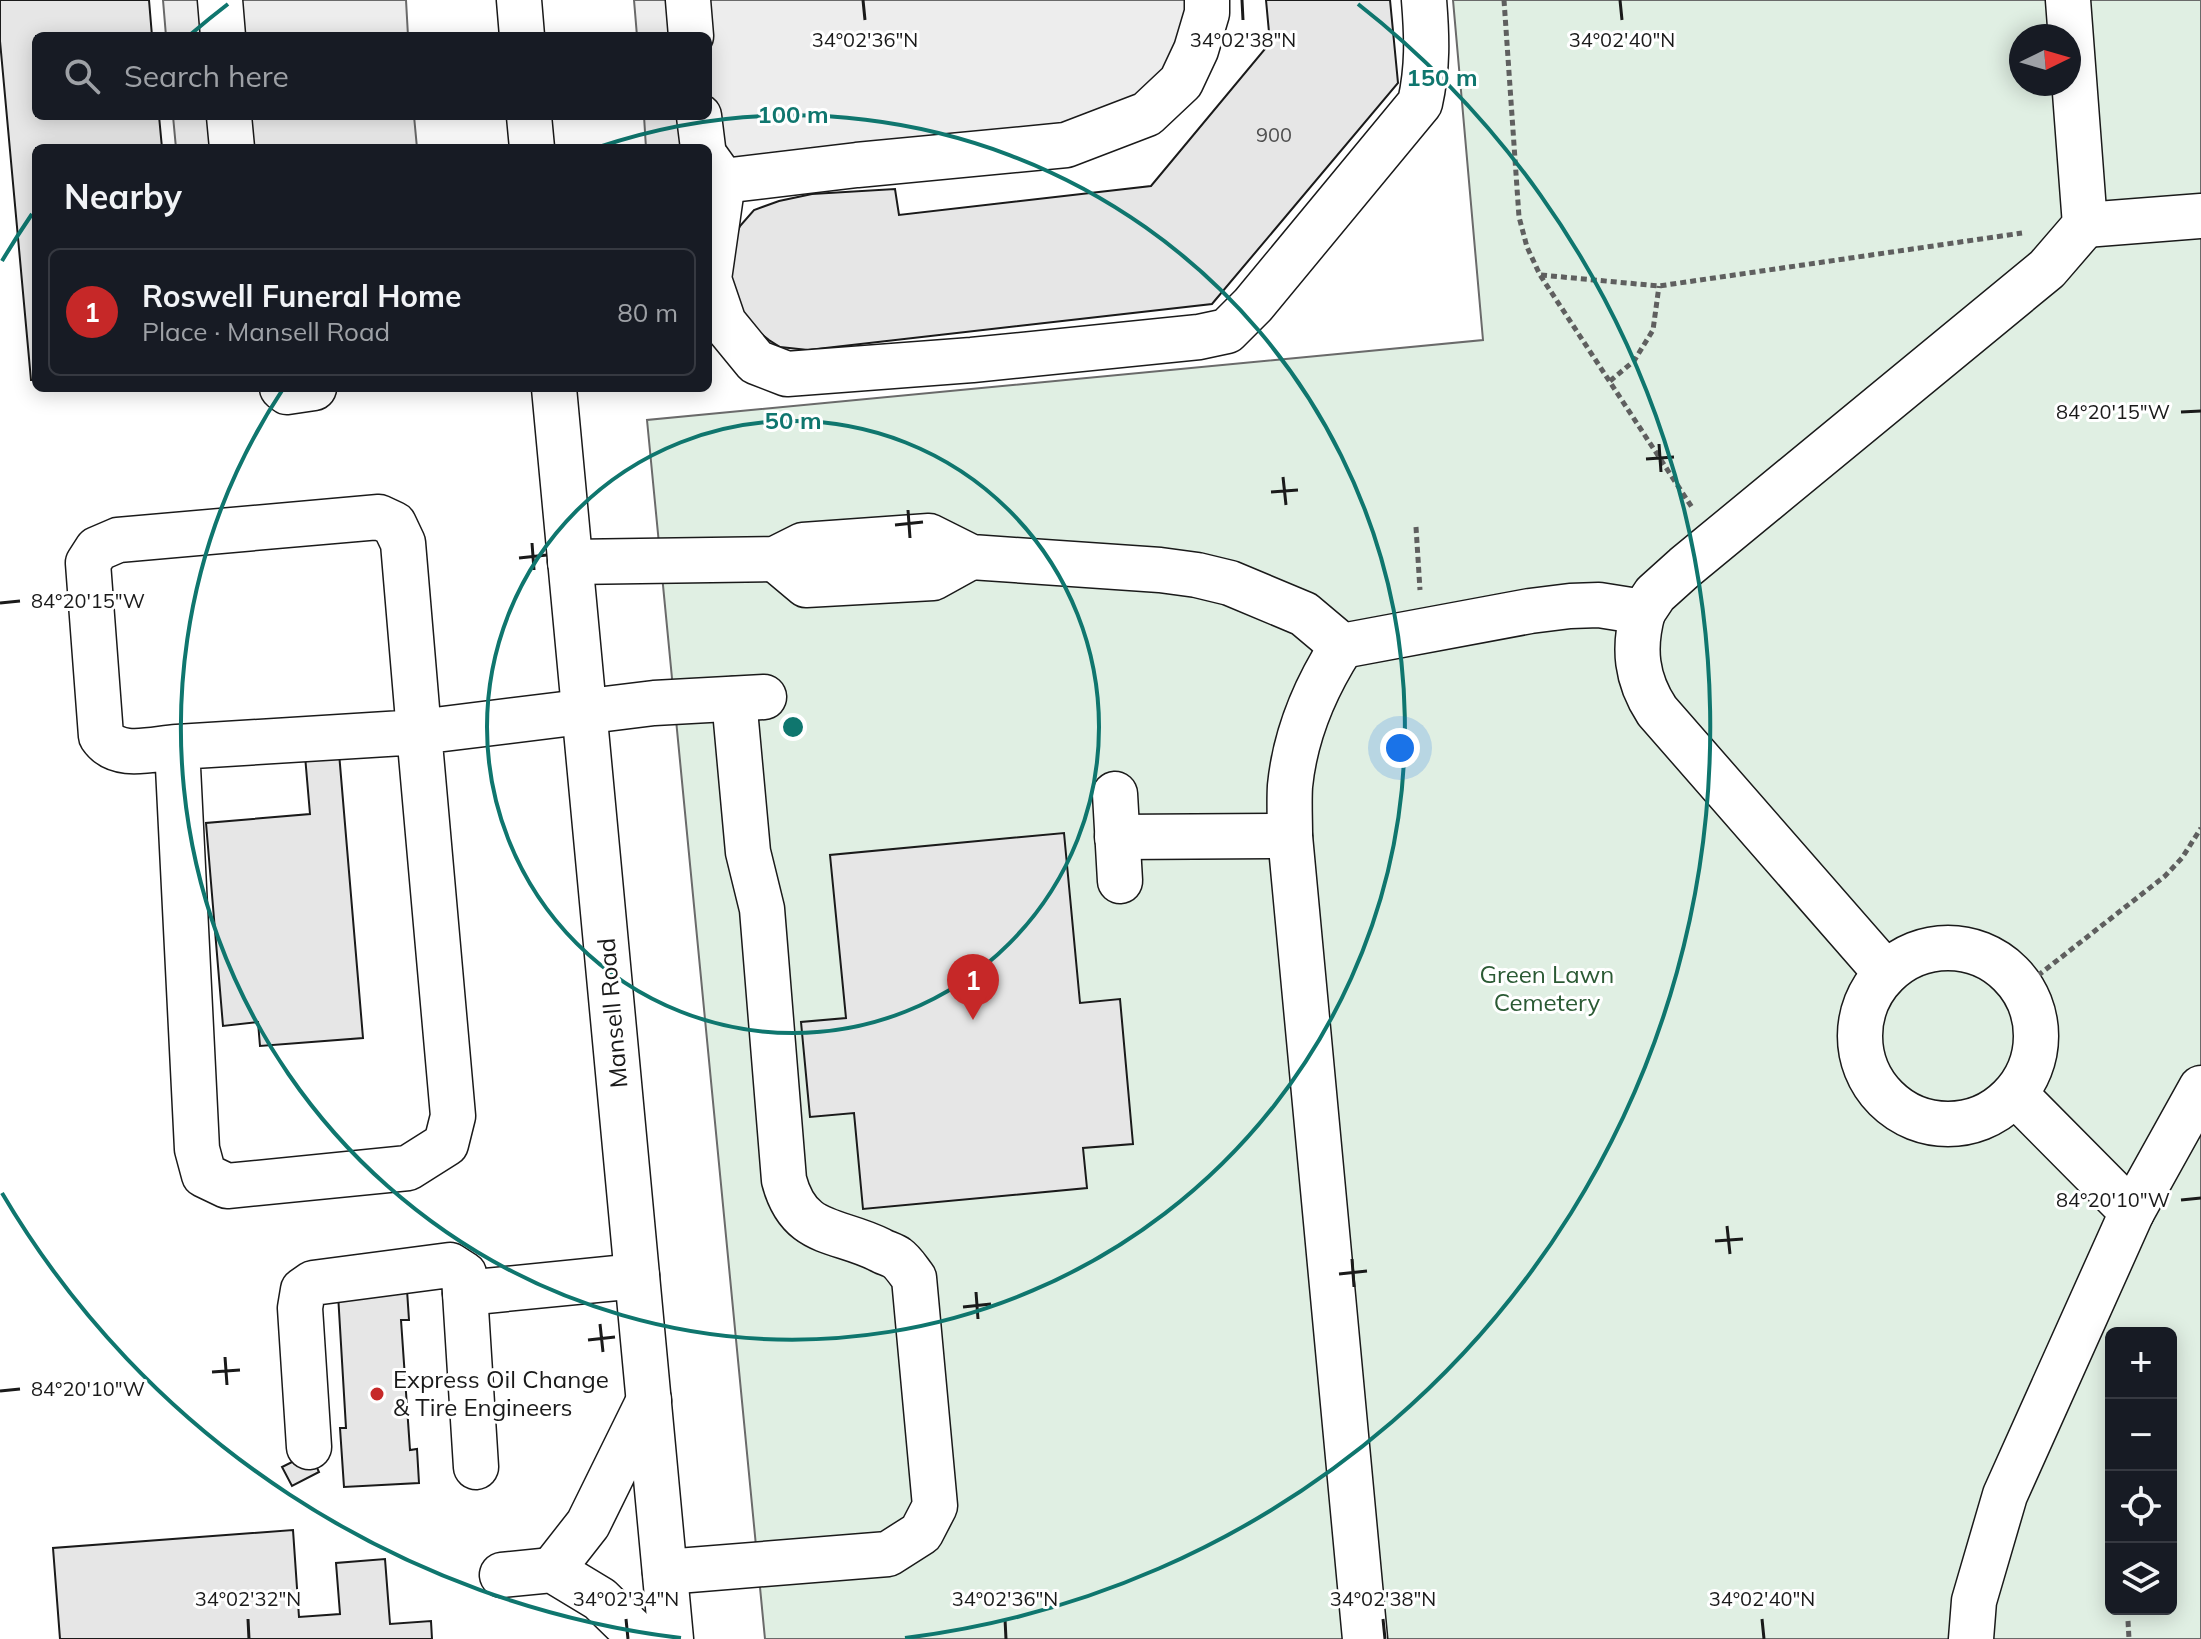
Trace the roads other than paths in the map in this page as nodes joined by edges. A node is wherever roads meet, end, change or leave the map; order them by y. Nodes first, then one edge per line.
1 (220, 0) edge
2 (519, 0) edge
3 (688, 0) edge
4 (1207, 0) edge
5 (1424, 0) edge
6 (2068, 0) edge
7 (223, 32) edge
8 (522, 32) edge
9 (691, 32) edge
10 (229, 120) edge
11 (529, 120) edge
12 (700, 120) edge
13 (232, 144) edge
14 (532, 144) edge
15 (706, 144) edge
16 (712, 163) edge
17 (2201, 216) edge
18 (2085, 225) junction
19 (712, 288) edge
20 (554, 392) edge
21 (570, 562) junction
22 (1643, 612) junction
23 (1342, 646) junction
24 (584, 711) junction
25 (419, 732) junction
26 (177, 747) junction
27 (1115, 794) dead end
28 (1290, 836) junction
29 (1117, 837) junction
30 (1120, 881) dead end
31 (1886, 973) junction
32 (2201, 1088) edge
33 (2015, 1094) junction
34 (2132, 1212) junction
35 (637, 1276) junction
36 (465, 1293) junction
37 (649, 1400) junction
38 (309, 1447) dead end
39 (476, 1467) dead end
40 (665, 1572) junction
41 (502, 1575) dead end
42 (560, 1575) junction
43 (641, 1639) edge
44 (671, 1639) edge
45 (1365, 1639) edge
46 (1971, 1639) edge

1 - 7 main road
2 - 8 main road
3 - 9 main road
4 - 16 main road
5 - 19 main road
6 - 18 main road
10 - 13 main road
11 - 14 main road
12 - 15 main road
17 - 18 main road
18 - 22 main road
20 - 21 main road, Mansell Road
21 - 23 main road
21 - 24 main road, Mansell Road
22 - 23 main road
22 - 31 main road
23 - 28 main road
24 - 25 main road
24 - 35 main road, Mansell Road
24 - 40 main road
25 - 26 main road
25 - 26 main road
25 - 26 main road
27 - 29 main road
28 - 29 main road
28 - 45 main road
29 - 30 main road
31 - 33 main road
31 - 33 main road
32 - 34 main road
33 - 34 main road
34 - 46 main road
35 - 36 main road
35 - 37 main road, Mansell Road
36 - 38 main road
36 - 39 main road
37 - 40 main road, Mansell Road
37 - 42 main road
40 - 44 main road, Mansell Road
41 - 42 main road
42 - 43 main road

